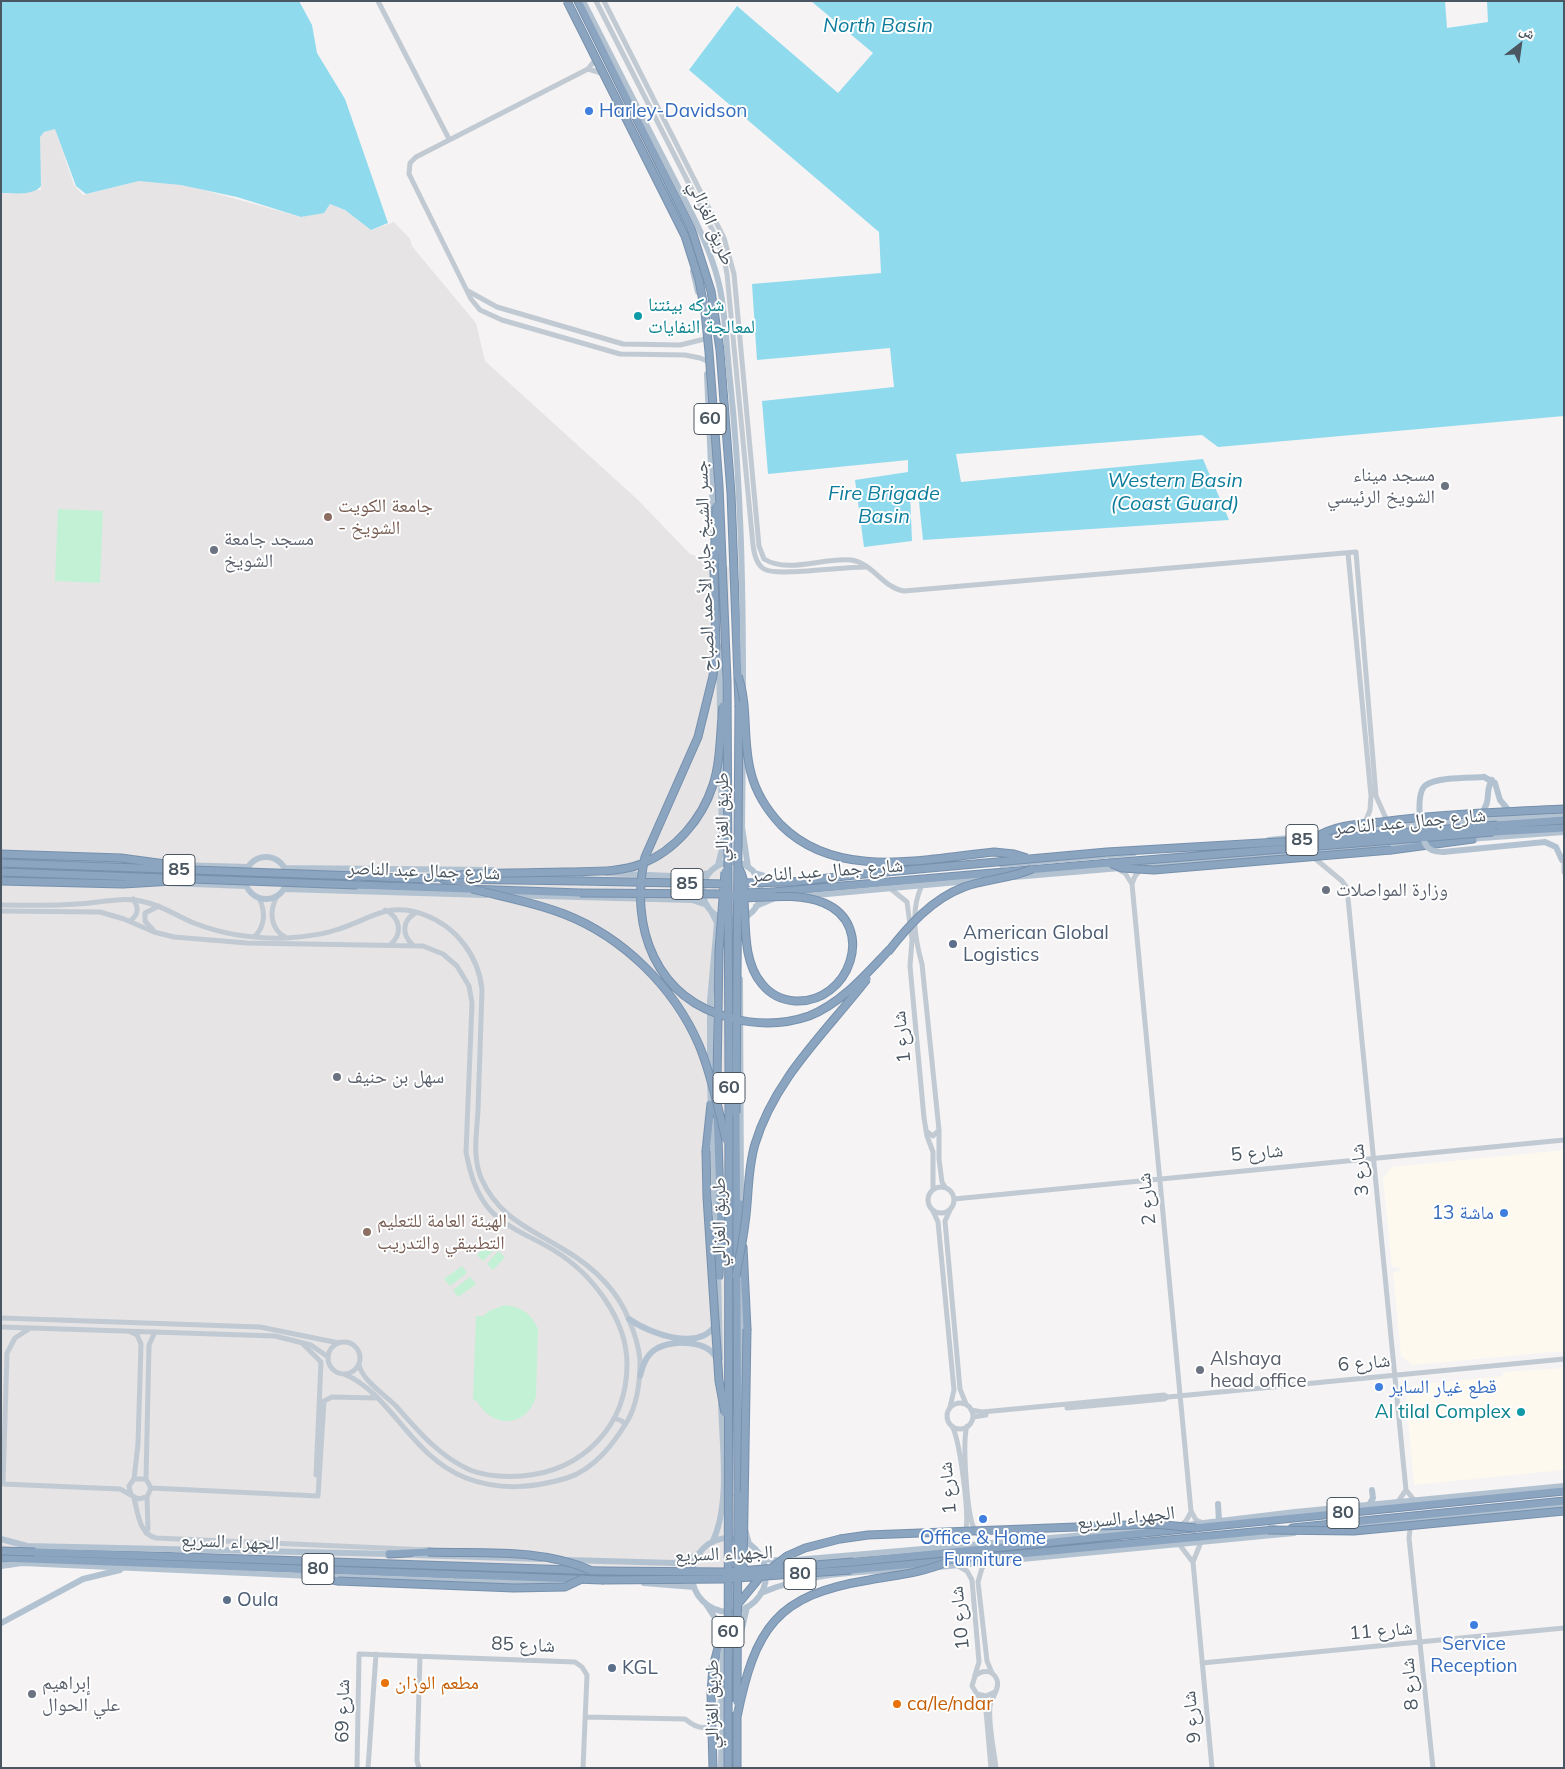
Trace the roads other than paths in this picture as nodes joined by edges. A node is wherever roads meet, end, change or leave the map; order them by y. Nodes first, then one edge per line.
1 (378, 1) edge
2 (569, 1) edge
3 (578, 1) edge
4 (583, 1) edge
5 (596, 1) edge
6 (604, 1) edge
7 (630, 53) junction
8 (623, 56) junction
9 (595, 60) junction
10 (588, 69) junction
11 (601, 73) junction
12 (449, 139) junction
13 (724, 238) junction
14 (717, 241) junction
15 (468, 290) junction
16 (525, 316) junction
17 (522, 325) junction
18 (705, 339) junction
19 (610, 340) junction
20 (608, 350) junction
21 (707, 362) junction
22 (719, 486) junction
23 (1348, 553) junction
24 (868, 567) junction
25 (738, 676) junction
26 (726, 681) junction
27 (1492, 780) junction
28 (1499, 796) junction
29 (1489, 797) junction
30 (1564, 809) edge
31 (1564, 815) edge
32 (1516, 818) junction
33 (1476, 820) junction
34 (1564, 820) edge
35 (1390, 828) junction
36 (1564, 828) edge
37 (1363, 830) junction
38 (1564, 832) edge
39 (1522, 834) junction
40 (1473, 839) junction
41 (1313, 840) junction
42 (1502, 847) junction
43 (1320, 850) junction
44 (1302, 851) junction
45 (1, 854) edge
46 (1, 858) edge
47 (1563, 858) edge
48 (1030, 859) junction
49 (1317, 859) junction
50 (1, 863) edge
51 (1144, 864) junction
52 (718, 865) junction
53 (728, 865) junction
54 (1111, 865) junction
55 (248, 867) junction
56 (738, 867) junction
57 (748, 867) junction
58 (285, 868) junction
59 (1032, 870) junction
60 (1, 872) edge
61 (1564, 872) edge
62 (709, 873) junction
63 (754, 873) junction
64 (202, 874) junction
65 (1, 879) edge
66 (422, 879) junction
67 (1132, 884) junction
68 (246, 886) junction
69 (922, 886) junction
70 (891, 888) junction
71 (285, 889) junction
72 (472, 889) junction
73 (729, 894) junction
74 (259, 898) junction
75 (276, 898) junction
76 (132, 900) junction
77 (915, 901) junction
78 (907, 902) junction
79 (1, 905) edge
80 (160, 906) junction
81 (756, 906) junction
82 (709, 908) junction
83 (1, 910) edge
84 (385, 910) junction
85 (417, 912) junction
86 (750, 914) junction
87 (130, 921) junction
88 (154, 932) junction
89 (254, 937) junction
90 (285, 938) junction
91 (391, 944) junction
92 (413, 944) junction
93 (890, 949) junction
94 (922, 964) junction
95 (910, 966) junction
96 (711, 1104) junction
97 (926, 1130) junction
98 (939, 1130) junction
99 (1564, 1140) edge
100 (729, 1150) junction
101 (1374, 1157) junction
102 (1160, 1177) junction
103 (944, 1187) junction
104 (933, 1189) junction
105 (954, 1198) junction
106 (741, 1204) junction
107 (932, 1210) junction
108 (950, 1210) junction
109 (589, 1268) junction
110 (581, 1272) junction
111 (719, 1276) junction
112 (736, 1276) junction
113 (613, 1290) junction
114 (602, 1297) junction
115 (720, 1311) junction
116 (1, 1318) edge
117 (33, 1318) junction
118 (629, 1319) junction
119 (260, 1327) junction
120 (1, 1328) edge
121 (32, 1328) junction
122 (276, 1328) junction
123 (130, 1331) junction
124 (155, 1332) junction
125 (260, 1335) junction
126 (276, 1336) junction
127 (299, 1341) junction
128 (339, 1343) junction
129 (141, 1356) junction
130 (149, 1357) junction
131 (328, 1357) junction
132 (1564, 1359) edge
133 (359, 1365) junction
134 (720, 1370) junction
135 (344, 1374) junction
136 (1395, 1375) junction
137 (640, 1376) junction
138 (1181, 1396) junction
139 (1168, 1397) junction
140 (376, 1398) junction
141 (966, 1404) junction
142 (950, 1407) junction
143 (972, 1410) junction
144 (973, 1417) junction
145 (614, 1418) junction
146 (728, 1423) junction
147 (624, 1425) junction
148 (952, 1426) junction
149 (967, 1426) junction
150 (540, 1474) junction
151 (146, 1480) junction
152 (132, 1481) junction
153 (542, 1484) junction
154 (1564, 1486) edge
155 (120, 1488) junction
156 (151, 1488) junction
157 (1372, 1490) dead end
158 (1406, 1490) junction
159 (1564, 1491) edge
160 (132, 1496) junction
161 (147, 1496) junction
162 (316, 1496) junction
163 (1415, 1501) junction
164 (1564, 1501) edge
165 (1397, 1503) junction
166 (1218, 1504) dead end
167 (1370, 1505) junction
168 (1564, 1506) edge
169 (1191, 1511) junction
170 (1564, 1512) edge
171 (1219, 1521) junction
172 (1407, 1521) junction
173 (1204, 1523) junction
174 (1179, 1526) junction
175 (1196, 1528) junction
176 (1268, 1530) junction
177 (146, 1533) junction
178 (1, 1539) edge
179 (712, 1542) junction
180 (1201, 1542) junction
181 (988, 1543) junction
182 (749, 1544) junction
183 (1179, 1544) junction
184 (957, 1546) junction
185 (1, 1547) edge
186 (1, 1551) edge
187 (700, 1553) junction
188 (389, 1554) junction
189 (1, 1557) edge
190 (451, 1557) junction
191 (762, 1559) junction
192 (947, 1562) junction
193 (1193, 1562) junction
194 (987, 1563) junction
195 (1, 1566) edge
196 (955, 1566) junction
197 (128, 1567) junction
198 (590, 1570) junction
199 (306, 1575) junction
200 (582, 1579) junction
201 (694, 1587) junction
202 (761, 1593) junction
203 (738, 1600) junction
204 (706, 1603) junction
205 (747, 1607) junction
206 (1, 1622) edge
207 (1564, 1628) edge
208 (1421, 1642) junction
209 (360, 1654) joint
210 (376, 1654) junction
211 (420, 1656) junction
212 (1202, 1664) junction
213 (993, 1674) junction
214 (974, 1676) junction
215 (995, 1692) junction
216 (977, 1694) junction
217 (721, 1696) junction
218 (586, 1717) junction
219 (737, 1717) junction
220 (358, 1767) edge
221 (368, 1767) edge
222 (419, 1768) edge
223 (583, 1768) edge
224 (713, 1768) edge
225 (721, 1768) edge
226 (728, 1768) edge
227 (738, 1768) edge
228 (991, 1768) edge
229 (996, 1768) edge
230 (1212, 1768) edge
231 (1433, 1768) edge

1 - 12 street
2 - 9 main road, طريق الغزالي / 60
2 - 22 highway, جسر الشيخ جابر الأحمد الصباح / 60, bridge
3 - 25 highway, جسر الشيخ جابر الأحمد الصباح / 60
4 - 57 main road, طريق الغزالي / 60
5 - 8 street
6 - 7 street
7 - 8 street
7 - 13 street
8 - 14 street
9 - 10 street
9 - 11 main road, طريق الغزالي / 60
10 - 11 street
10 - 12 street
11 - 18 main road, طريق الغزالي / 60
12 - 15 street
13 - 14 street
13 - 24 street
14 - 24 street
15 - 16 street
15 - 17 street
16 - 17 street
16 - 19 street
17 - 20 street
18 - 19 street
18 - 21 main road, طريق الغزالي / 60
19 - 20 street
20 - 21 street
21 - 52 main road, طريق الغزالي / 60
22 - 26 highway, جسر الشيخ جابر الأحمد الصباح / 60, bridge
22 - 93 highway, bridge
23 - 24 street
23 - 35 street
23 - 37 street
25 - 48 highway, bridge
25 - 56 highway, طريق الغزالي / 60, bridge
26 - 53 highway, طريق الغزالي / 60, bridge
26 - 66 highway, bridge
27 - 28 main road
27 - 29 main road
27 - 42 main road, bridge
28 - 29 main road
28 - 32 main road
29 - 33 main road
30 - 41 highway, bridge
31 - 32 main road, شارع جمال عبد الناصر
32 - 33 main road, شارع جمال عبد الناصر
33 - 35 main road, شارع جمال عبد الناصر
34 - 41 highway, شارع جمال عبد الناصر / 85, bridge
35 - 37 main road, شارع جمال عبد الناصر
36 - 54 highway, شارع جمال عبد الناصر / 85, bridge
37 - 63 main road, شارع جمال عبد الناصر
38 - 39 main road
39 - 40 main road
39 - 42 main road
40 - 43 main road
40 - 54 highway, bridge
41 - 48 highway, شارع جمال عبد الناصر / 85, bridge
42 - 47 main road
43 - 44 main road
43 - 49 street
44 - 49 street, شارع 3
44 - 51 main road
45 - 64 highway, bridge
46 - 55 main road
47 - 61 street
48 - 66 highway, شارع جمال عبد الناصر / 85, bridge
49 - 101 street, شارع 3
50 - 64 highway, شارع جمال عبد الناصر / 85, bridge
51 - 54 main road
51 - 67 street
52 - 57 main road
52 - 62 main road
53 - 100 highway, طريق الغزالي / 60, bridge
53 - 111 highway, bridge
54 - 59 highway, شارع جمال عبد الناصر / 85
54 - 67 street
54 - 69 main road
55 - 58 main road
55 - 68 main road
56 - 73 highway, bridge
56 - 112 highway, طريق الغزالي / 60, bridge
57 - 63 main road
58 - 62 main road
58 - 71 main road
59 - 73 highway, شارع جمال عبد الناصر / 85, bridge
59 - 93 highway, bridge
60 - 64 highway, شارع جمال عبد الناصر / 85, bridge
62 - 82 main road
63 - 81 main road
64 - 65 highway, bridge
64 - 66 highway, شارع جمال عبد الناصر / 85, bridge
64 - 72 highway, شارع جمال عبد الناصر / 85, bridge
65 - 68 main road
67 - 102 street, شارع 2
68 - 74 main road
69 - 70 main road
69 - 77 street, شارع 1
70 - 78 street
70 - 81 main road
71 - 75 main road
71 - 82 main road
72 - 73 highway, شارع جمال عبد الناصر / 85, bridge
72 - 100 highway, bridge
74 - 75 main road
74 - 89 street
75 - 90 street
76 - 79 street
76 - 80 street
76 - 87 street
77 - 78 street
77 - 94 street, شارع 1
78 - 95 street, شارع 1
80 - 88 street
80 - 89 street
81 - 86 main road
82 - 86 main road
82 - 96 main road, طريق الغزالي
83 - 87 street
84 - 85 street
84 - 90 street
84 - 91 street
85 - 92 street
85 - 109 street
86 - 106 main road, طريق الغزالي
87 - 88 street
88 - 91 street
89 - 90 street
91 - 92 street
92 - 110 street
93 - 112 highway, bridge
94 - 95 street
94 - 98 street, شارع 1
95 - 97 street, شارع 1
96 - 111 main road, طريق الغزالي
96 - 146 highway, bridge
97 - 98 street
97 - 104 street, شارع 1
98 - 103 street, شارع 1
99 - 101 street, شارع 5
100 - 146 highway, طريق الغزالي / 60, bridge
101 - 102 street, شارع 5
101 - 136 street, شارع 3
102 - 105 street, شارع 5
102 - 138 street, شارع 2
103 - 104 street
103 - 105 street
104 - 107 street
105 - 108 street
106 - 182 main road, طريق الغزالي
106 - 203 highway, bridge
107 - 108 street
107 - 142 street
108 - 141 street
109 - 110 street
109 - 113 street
110 - 114 street
111 - 115 main road, طريق الغزالي
112 - 203 highway, طريق الغزالي / 60, bridge
113 - 114 street
113 - 118 street
114 - 145 street
115 - 118 main road
115 - 134 main road, طريق الغزالي
116 - 117 street
117 - 119 street
117 - 121 street
118 - 137 street
119 - 122 street
119 - 125 street
120 - 121 street
121 - 123 street
121 - 155 street
122 - 126 street
122 - 128 street
123 - 124 street
123 - 129 street
124 - 125 street
124 - 130 street
125 - 126 street
126 - 127 street
127 - 131 street
127 - 162 street
128 - 131 street
128 - 133 street
129 - 130 street
129 - 152 street
130 - 151 street
131 - 135 street
132 - 136 street, شارع 6
133 - 135 street
133 - 150 street
134 - 137 main road
134 - 179 main road, طريق الغزالي
135 - 140 street
136 - 138 street, شارع 6
136 - 158 street, شارع 3
137 - 147 street
138 - 139 street, شارع 6
138 - 169 street, شارع 2
139 - 143 street, شارع 6
139 - 144 street, شارع 6
140 - 153 street
140 - 162 street
141 - 142 street
141 - 143 street
142 - 148 street
143 - 144 street
144 - 149 street
145 - 147 street
145 - 150 street
146 - 226 highway, طريق الغزالي / 60, bridge
147 - 153 street
148 - 149 street
148 - 184 street, شارع 1
149 - 181 street, شارع 1
150 - 153 street
151 - 152 street
151 - 156 street
152 - 155 street
152 - 160 street
154 - 163 main road, الجهراء السريع
155 - 160 street
156 - 161 street
156 - 162 street
157 - 167 main road
158 - 163 street
158 - 165 street
159 - 175 highway, الجهراء السريع / 80
160 - 161 street
160 - 177 street
161 - 177 street
163 - 165 main road, الجهراء السريع
164 - 176 highway, الجهراء السريع / 80, bridge
165 - 167 main road, الجهراء السريع
166 - 171 main road
167 - 171 main road, الجهراء السريع
168 - 172 main road, الجهراء السريع
169 - 173 street
169 - 174 street
170 - 176 highway, bridge
171 - 173 main road, الجهراء السريع
172 - 180 main road, الجهراء السريع
172 - 208 street, شارع 8
173 - 174 main road, الجهراء السريع
174 - 181 main road, الجهراء السريع
175 - 198 highway, الجهراء السريع / 80, bridge
175 - 224 highway, bridge
176 - 192 highway, الجهراء السريع / 80
177 - 190 street
178 - 188 main road, الجهراء السريع
179 - 182 main road
179 - 187 main road
180 - 183 main road, الجهراء السريع
180 - 193 street
181 - 184 main road, الجهراء السريع
182 - 191 main road
183 - 193 street
183 - 194 main road, الجهراء السريع
184 - 191 main road, الجهراء السريع
185 - 189 main road
186 - 198 highway, الجهراء السريع / 80, bridge
187 - 190 main road, الجهراء السريع
187 - 201 main road
188 - 190 main road, الجهراء السريع
188 - 198 highway, bridge
189 - 200 highway, الجهراء السريع / 80
191 - 202 main road
192 - 200 highway, الجهراء السريع / 80, bridge
192 - 219 highway, bridge
193 - 212 street, شارع 9
194 - 196 main road, الجهراء السريع
194 - 213 street, شارع 10
195 - 197 main road, الجهراء السريع
196 - 202 main road, الجهراء السريع
196 - 214 street, شارع 10
197 - 199 main road, الجهراء السريع
197 - 206 main road
199 - 200 highway, bridge
199 - 201 main road, الجهراء السريع
201 - 204 main road
202 - 205 main road
203 - 219 highway, طريق الغزالي / 60, bridge
204 - 205 main road
204 - 217 main road, طريق الغزالي
205 - 227 main road, طريق الغزالي
207 - 208 street, شارع 11
208 - 212 street, شارع 11
208 - 231 street, شارع 8
209 - 210 street, شارع 85
209 - 220 street, شارع 69
210 - 211 street, شارع 85
210 - 221 street, شارع 69
211 - 218 street, شارع 85
211 - 222 street
212 - 230 street, شارع 9
213 - 214 street
213 - 215 street
214 - 216 street
215 - 216 street
215 - 229 street
216 - 228 street
217 - 218 street
217 - 225 main road, طريق الغزالي
218 - 223 street, شارع 85
219 - 227 highway, طريق الغزالي / 60, bridge

